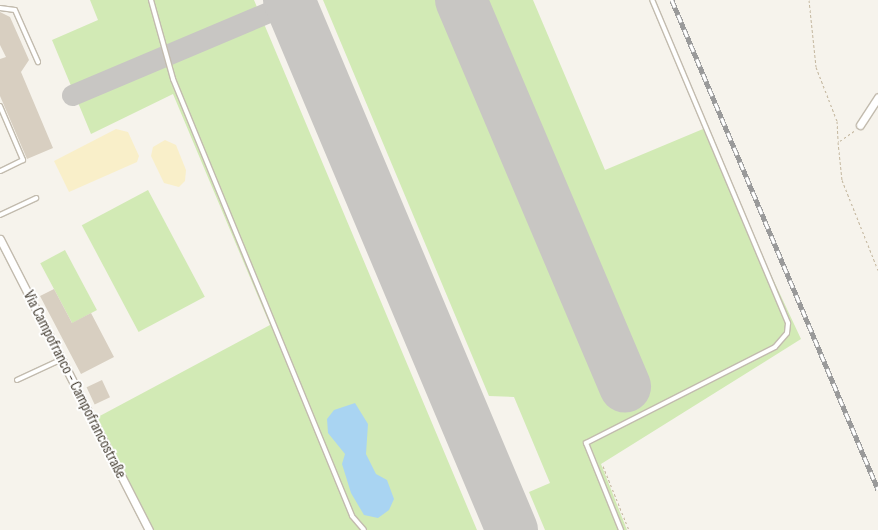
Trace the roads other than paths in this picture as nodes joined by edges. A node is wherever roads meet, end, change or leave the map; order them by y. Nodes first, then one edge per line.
1 (151, 0) edge
2 (652, 0) edge
3 (0, 8) edge
4 (38, 62) dead end
5 (878, 97) edge
6 (0, 106) edge
7 (860, 126) road end
8 (0, 171) edge
9 (36, 198) dead end
10 (0, 215) edge
11 (0, 239) edge
12 (60, 360) junction
13 (17, 380) dead end
14 (149, 530) edge
15 (364, 530) edge
16 (621, 530) edge

1 - 15 lane
2 - 16 lane
3 - 4 lane
5 - 7 street
6 - 8 lane
9 - 10 lane
11 - 12 street, Via Campofranco - Campofrancostraße
12 - 13 lane
12 - 14 street, Via Campofranco - Campofrancostraße

